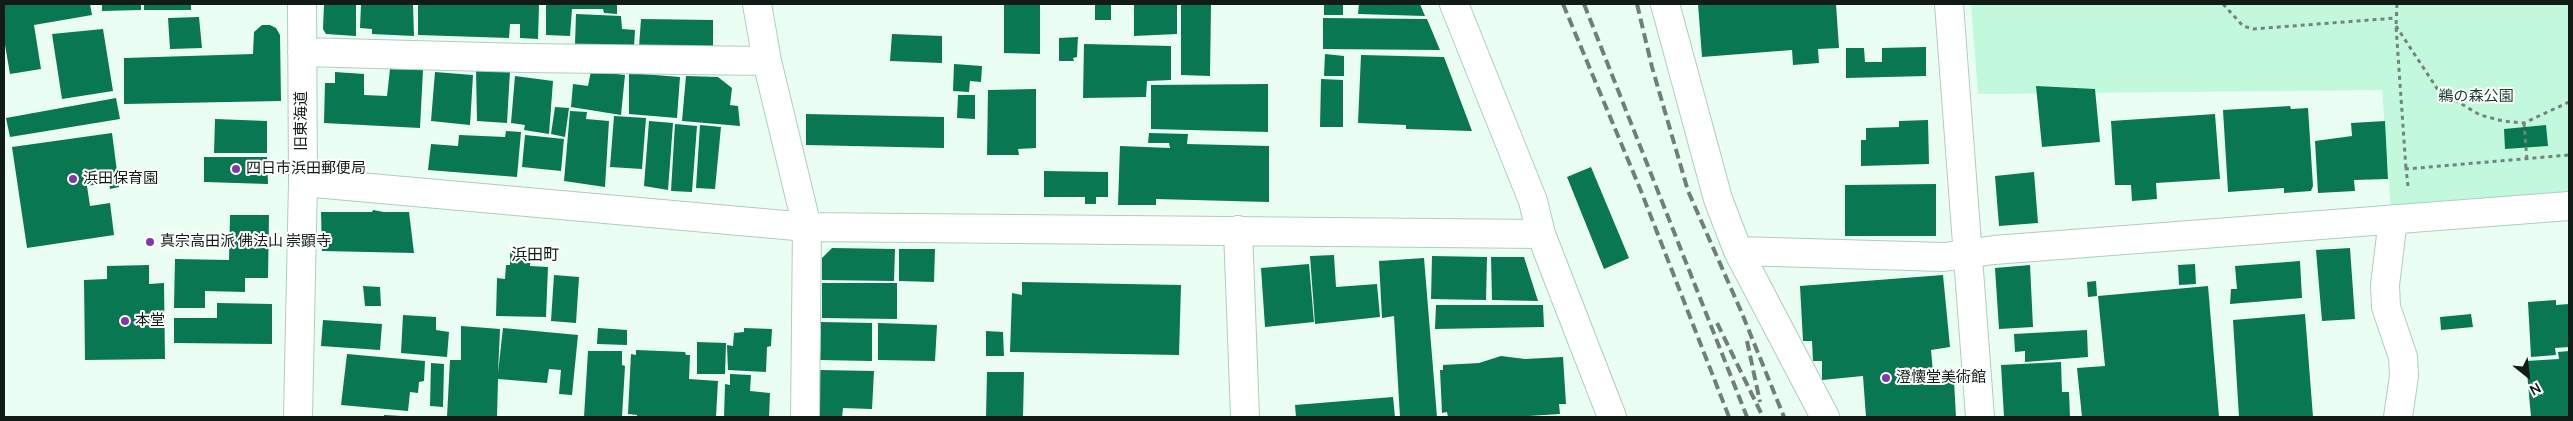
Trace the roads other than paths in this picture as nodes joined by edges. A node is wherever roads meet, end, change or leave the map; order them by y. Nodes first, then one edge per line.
1 (302, 4) edge
2 (757, 4) edge
3 (1454, 4) edge
4 (1665, 4) edge
5 (1949, 4) edge
6 (302, 52) junction
7 (767, 61) junction
8 (303, 182) junction
9 (2569, 206) edge
10 (2403, 219) junction
11 (807, 227) junction
12 (1238, 230) junction
13 (1541, 234) junction
14 (1738, 251) junction
15 (1968, 254) junction
16 (298, 417) edge
17 (804, 417) edge
18 (1245, 417) edge
19 (1612, 417) edge
20 (1825, 417) edge
21 (1980, 417) edge
22 (2398, 417) edge

1 - 6 street, 旧東海道
2 - 7 street
3 - 13 street
4 - 14 street
5 - 15 street
6 - 7 street
6 - 8 street, 旧東海道
7 - 11 street
8 - 11 street
8 - 16 street, 旧東海道
9 - 10 street
10 - 15 street
10 - 22 street
11 - 12 street
11 - 17 street
12 - 13 street
12 - 18 street
13 - 19 street
14 - 15 street
14 - 20 street
15 - 21 street

